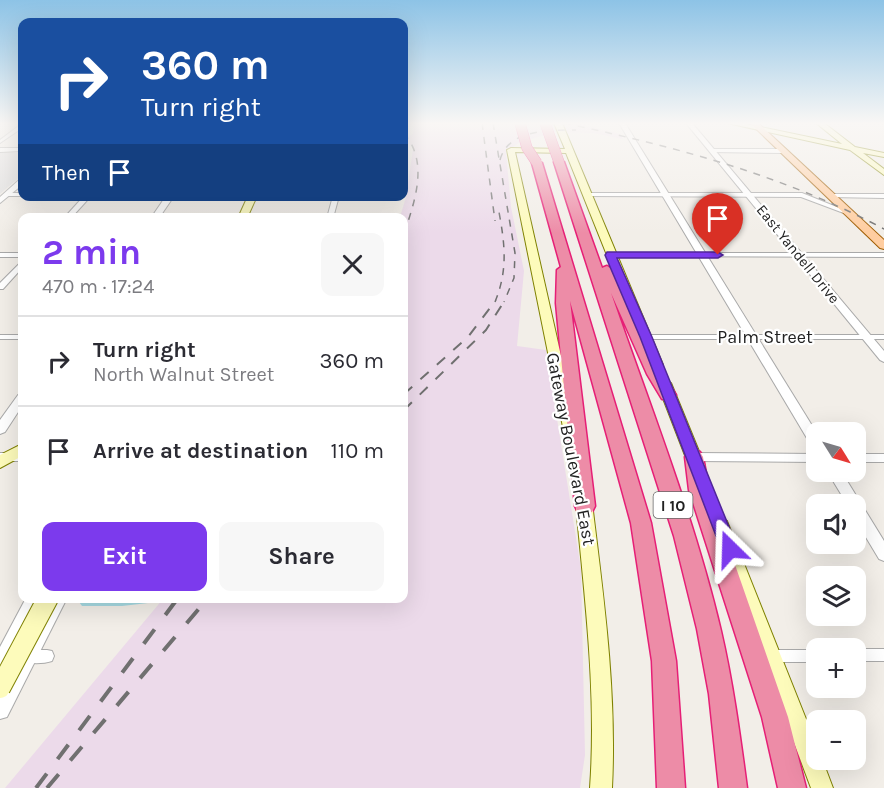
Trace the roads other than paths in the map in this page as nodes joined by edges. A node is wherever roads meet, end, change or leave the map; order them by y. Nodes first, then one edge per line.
1 (513, 160) edge
2 (535, 160) edge
3 (536, 160) edge
4 (558, 160) edge
5 (572, 160) edge
6 (644, 160) edge
7 (719, 160) edge
8 (793, 160) edge
9 (867, 160) edge
10 (537, 163) junction
11 (884, 173) edge
12 (18, 185) edge
13 (587, 195) junction
14 (666, 195) junction
15 (749, 195) junction
16 (18, 196) edge
17 (832, 196) junction
18 (884, 196) edge
19 (3, 198) edge
20 (83, 201) edge
21 (72, 213) edge
22 (851, 214) junction
23 (583, 228) junction
24 (884, 246) edge
25 (562, 248) junction
26 (0, 255) edge
27 (18, 255) edge
28 (610, 255) junction
29 (702, 255) junction
30 (798, 255) junction
31 (884, 255) edge
32 (18, 268) edge
33 (0, 288) edge
34 (0, 337) edge
35 (18, 337) edge
36 (646, 337) junction
37 (752, 337) junction
38 (866, 337) junction
39 (884, 337) edge
40 (884, 358) edge
41 (669, 395) junction
42 (18, 404) edge
43 (806, 426) edge
44 (0, 429) edge
45 (694, 457) junction
46 (806, 458) edge
47 (866, 458) edge
48 (884, 458) edge
49 (585, 506) junction
50 (866, 525) edge
51 (884, 554) edge
52 (32, 603) edge
53 (45, 603) edge
54 (55, 603) edge
55 (866, 655) edge
56 (884, 655) edge
57 (28, 656) junction
58 (47, 656) dead end
59 (773, 656) junction
60 (806, 656) edge
61 (2, 659) edge
62 (0, 688) edge
63 (0, 710) edge
64 (601, 788) edge
65 (671, 788) edge
66 (733, 788) edge
67 (792, 788) edge
68 (822, 788) edge

1 - 49 main road, Gateway Boulevard East
2 - 10 highway, bridge
3 - 10 highway, I 10
4 - 23 highway, I 10, bridge
5 - 13 main road
6 - 14 street
7 - 15 street, East Yandell Drive
8 - 17 main road
9 - 11 main road
10 - 25 highway, I 10
12 - 19 street
13 - 14 street
13 - 28 main road
14 - 15 street
14 - 29 street
15 - 22 street
15 - 30 street, East Yandell Drive
16 - 19 street
17 - 18 street
17 - 22 main road
20 - 21 street
22 - 24 main road
23 - 41 highway
23 - 66 highway, I 10
25 - 49 highway
25 - 65 highway, I 10
26 - 27 street
28 - 29 street
28 - 36 main road
29 - 30 street
29 - 37 street
30 - 31 street
30 - 38 street, East Yandell Drive
32 - 33 street
34 - 35 street
36 - 37 street, Palm Street
36 - 41 main road
37 - 38 street, Palm Street
37 - 43 street
38 - 39 street, Palm Street
38 - 40 street, East Yandell Drive
41 - 45 main road
42 - 44 street
45 - 46 street
45 - 59 main road
45 - 67 highway
47 - 48 street
49 - 64 main road, Gateway Boulevard East
50 - 51 street
52 - 61 street
53 - 62 main road, bridge
54 - 57 street
55 - 56 street
57 - 58 street
57 - 61 street
57 - 63 street
59 - 60 street
59 - 68 main road

